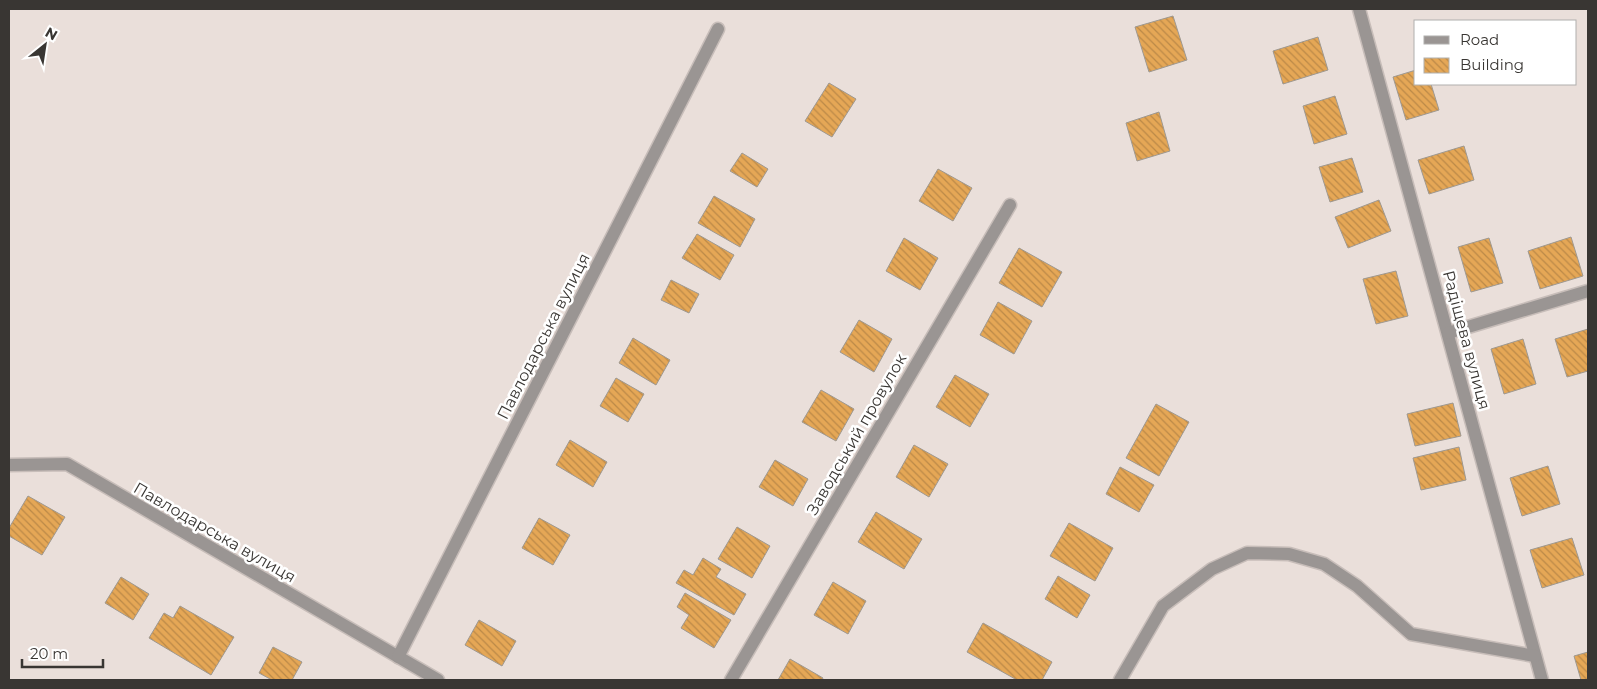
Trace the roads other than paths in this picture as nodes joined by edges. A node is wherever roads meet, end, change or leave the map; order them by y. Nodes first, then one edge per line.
1 (1359, 9) edge
2 (718, 29) dead end
3 (1010, 205) dead end
4 (1588, 291) edge
5 (1448, 333) junction
6 (9, 465) edge
7 (1535, 656) junction
8 (398, 657) junction
9 (438, 680) edge
10 (731, 680) edge
11 (1120, 680) edge
12 (1542, 680) edge

1 - 5 street, Радіщева вулиця
2 - 8 street, Павлодарська вулиця
3 - 10 street, Заводський провулок
4 - 5 street
5 - 7 street, Радіщева вулиця
6 - 8 street, Павлодарська вулиця
7 - 11 street
7 - 12 street, Радіщева вулиця
8 - 9 street, Павлодарська вулиця

